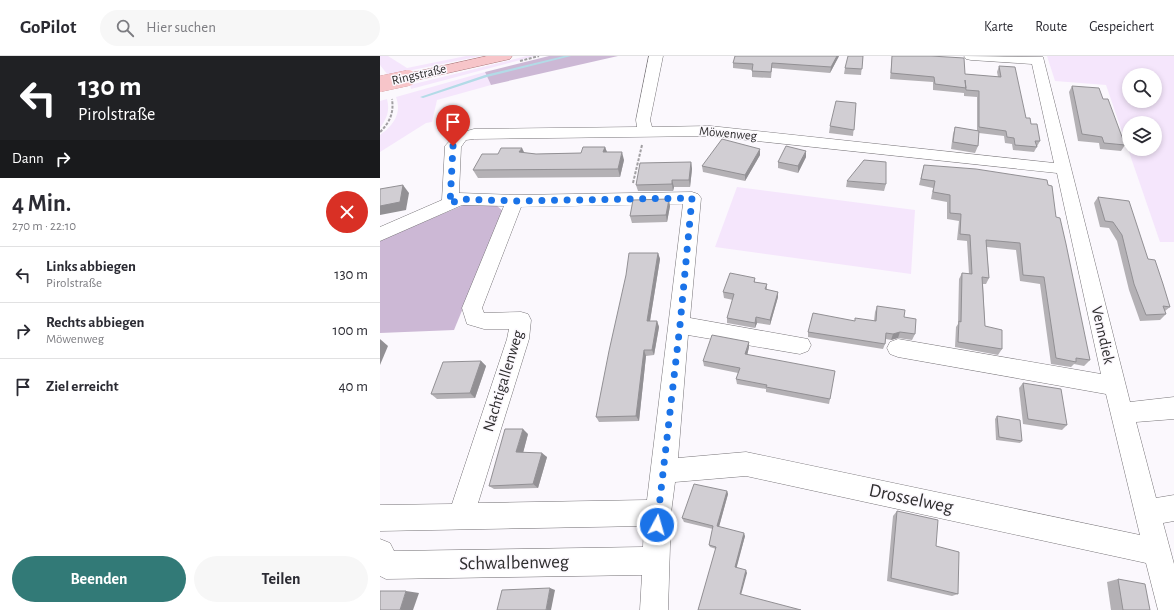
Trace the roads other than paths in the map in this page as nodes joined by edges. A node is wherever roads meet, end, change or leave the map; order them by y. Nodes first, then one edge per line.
1 (505, 56) edge
2 (656, 56) edge
3 (971, 56) edge
4 (380, 84) edge
5 (645, 131) junction
6 (1064, 169) junction
7 (515, 201) junction
8 (450, 204) junction
9 (380, 234) edge
10 (680, 325) junction
11 (800, 345) dead end
12 (898, 348) dead end
13 (1115, 386) junction
14 (1174, 408) edge
15 (1122, 413) junction
16 (664, 471) junction
17 (1174, 508) edge
18 (1147, 512) junction
19 (658, 513) junction
20 (461, 516) junction
21 (380, 518) edge
22 (1157, 552) junction
23 (380, 553) edge
24 (655, 561) junction
25 (654, 610) edge
26 (1172, 610) edge

1 - 4 main road, Ringstraße, bridge
2 - 5 street
3 - 6 street, Venndiek
5 - 6 street, Möwenweg
5 - 8 street, Möwenweg
6 - 13 street, Venndiek
7 - 8 street
7 - 10 street
7 - 20 street, Nachtigallenweg
8 - 9 street
10 - 11 street
10 - 16 street
12 - 13 street
13 - 15 street, Venndiek
14 - 15 street
15 - 18 street, Venndiek
16 - 19 street
16 - 22 street, Drosselweg
17 - 18 street
18 - 22 street, Venndiek
19 - 20 street
19 - 24 street
20 - 21 street
22 - 26 street, Venndiek
23 - 24 street, Schwalbenweg
24 - 25 street

